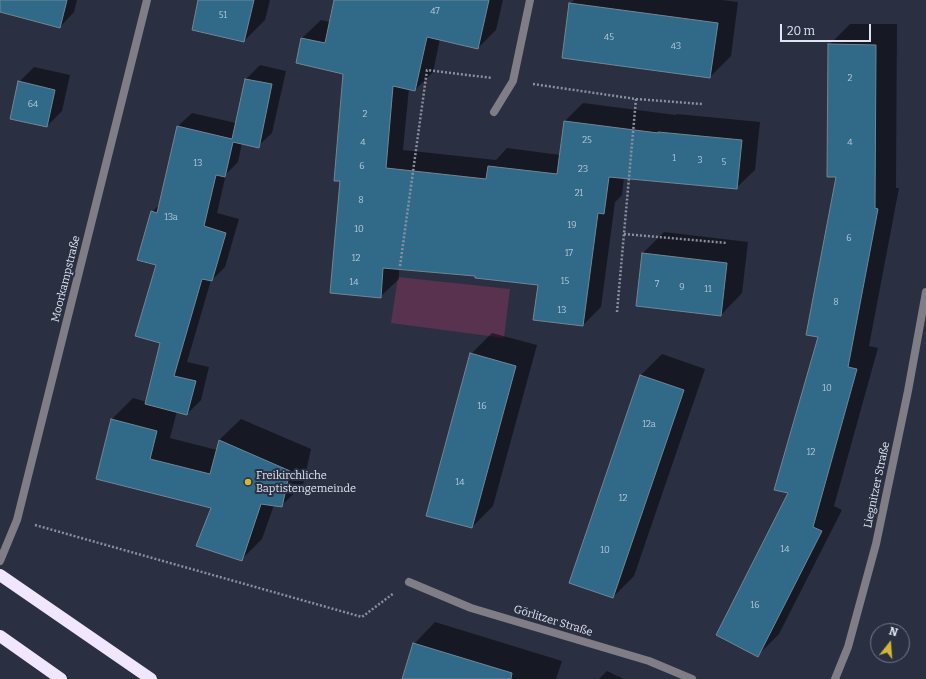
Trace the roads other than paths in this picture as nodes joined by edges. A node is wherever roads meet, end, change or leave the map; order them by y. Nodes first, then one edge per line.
1 (147, 0) edge
2 (530, 0) edge
3 (494, 112) dead end
4 (926, 292) edge
5 (0, 562) edge
6 (0, 575) edge
7 (409, 582) road end
8 (2, 638) edge
9 (61, 679) edge
10 (151, 679) edge
11 (692, 679) edge
12 (835, 679) edge

1 - 5 street, Moorkampstraße
2 - 3 street
4 - 12 street, Liegnitzer Straße
6 - 10 highway
7 - 11 street, Görlitzer Straße
8 - 9 highway

